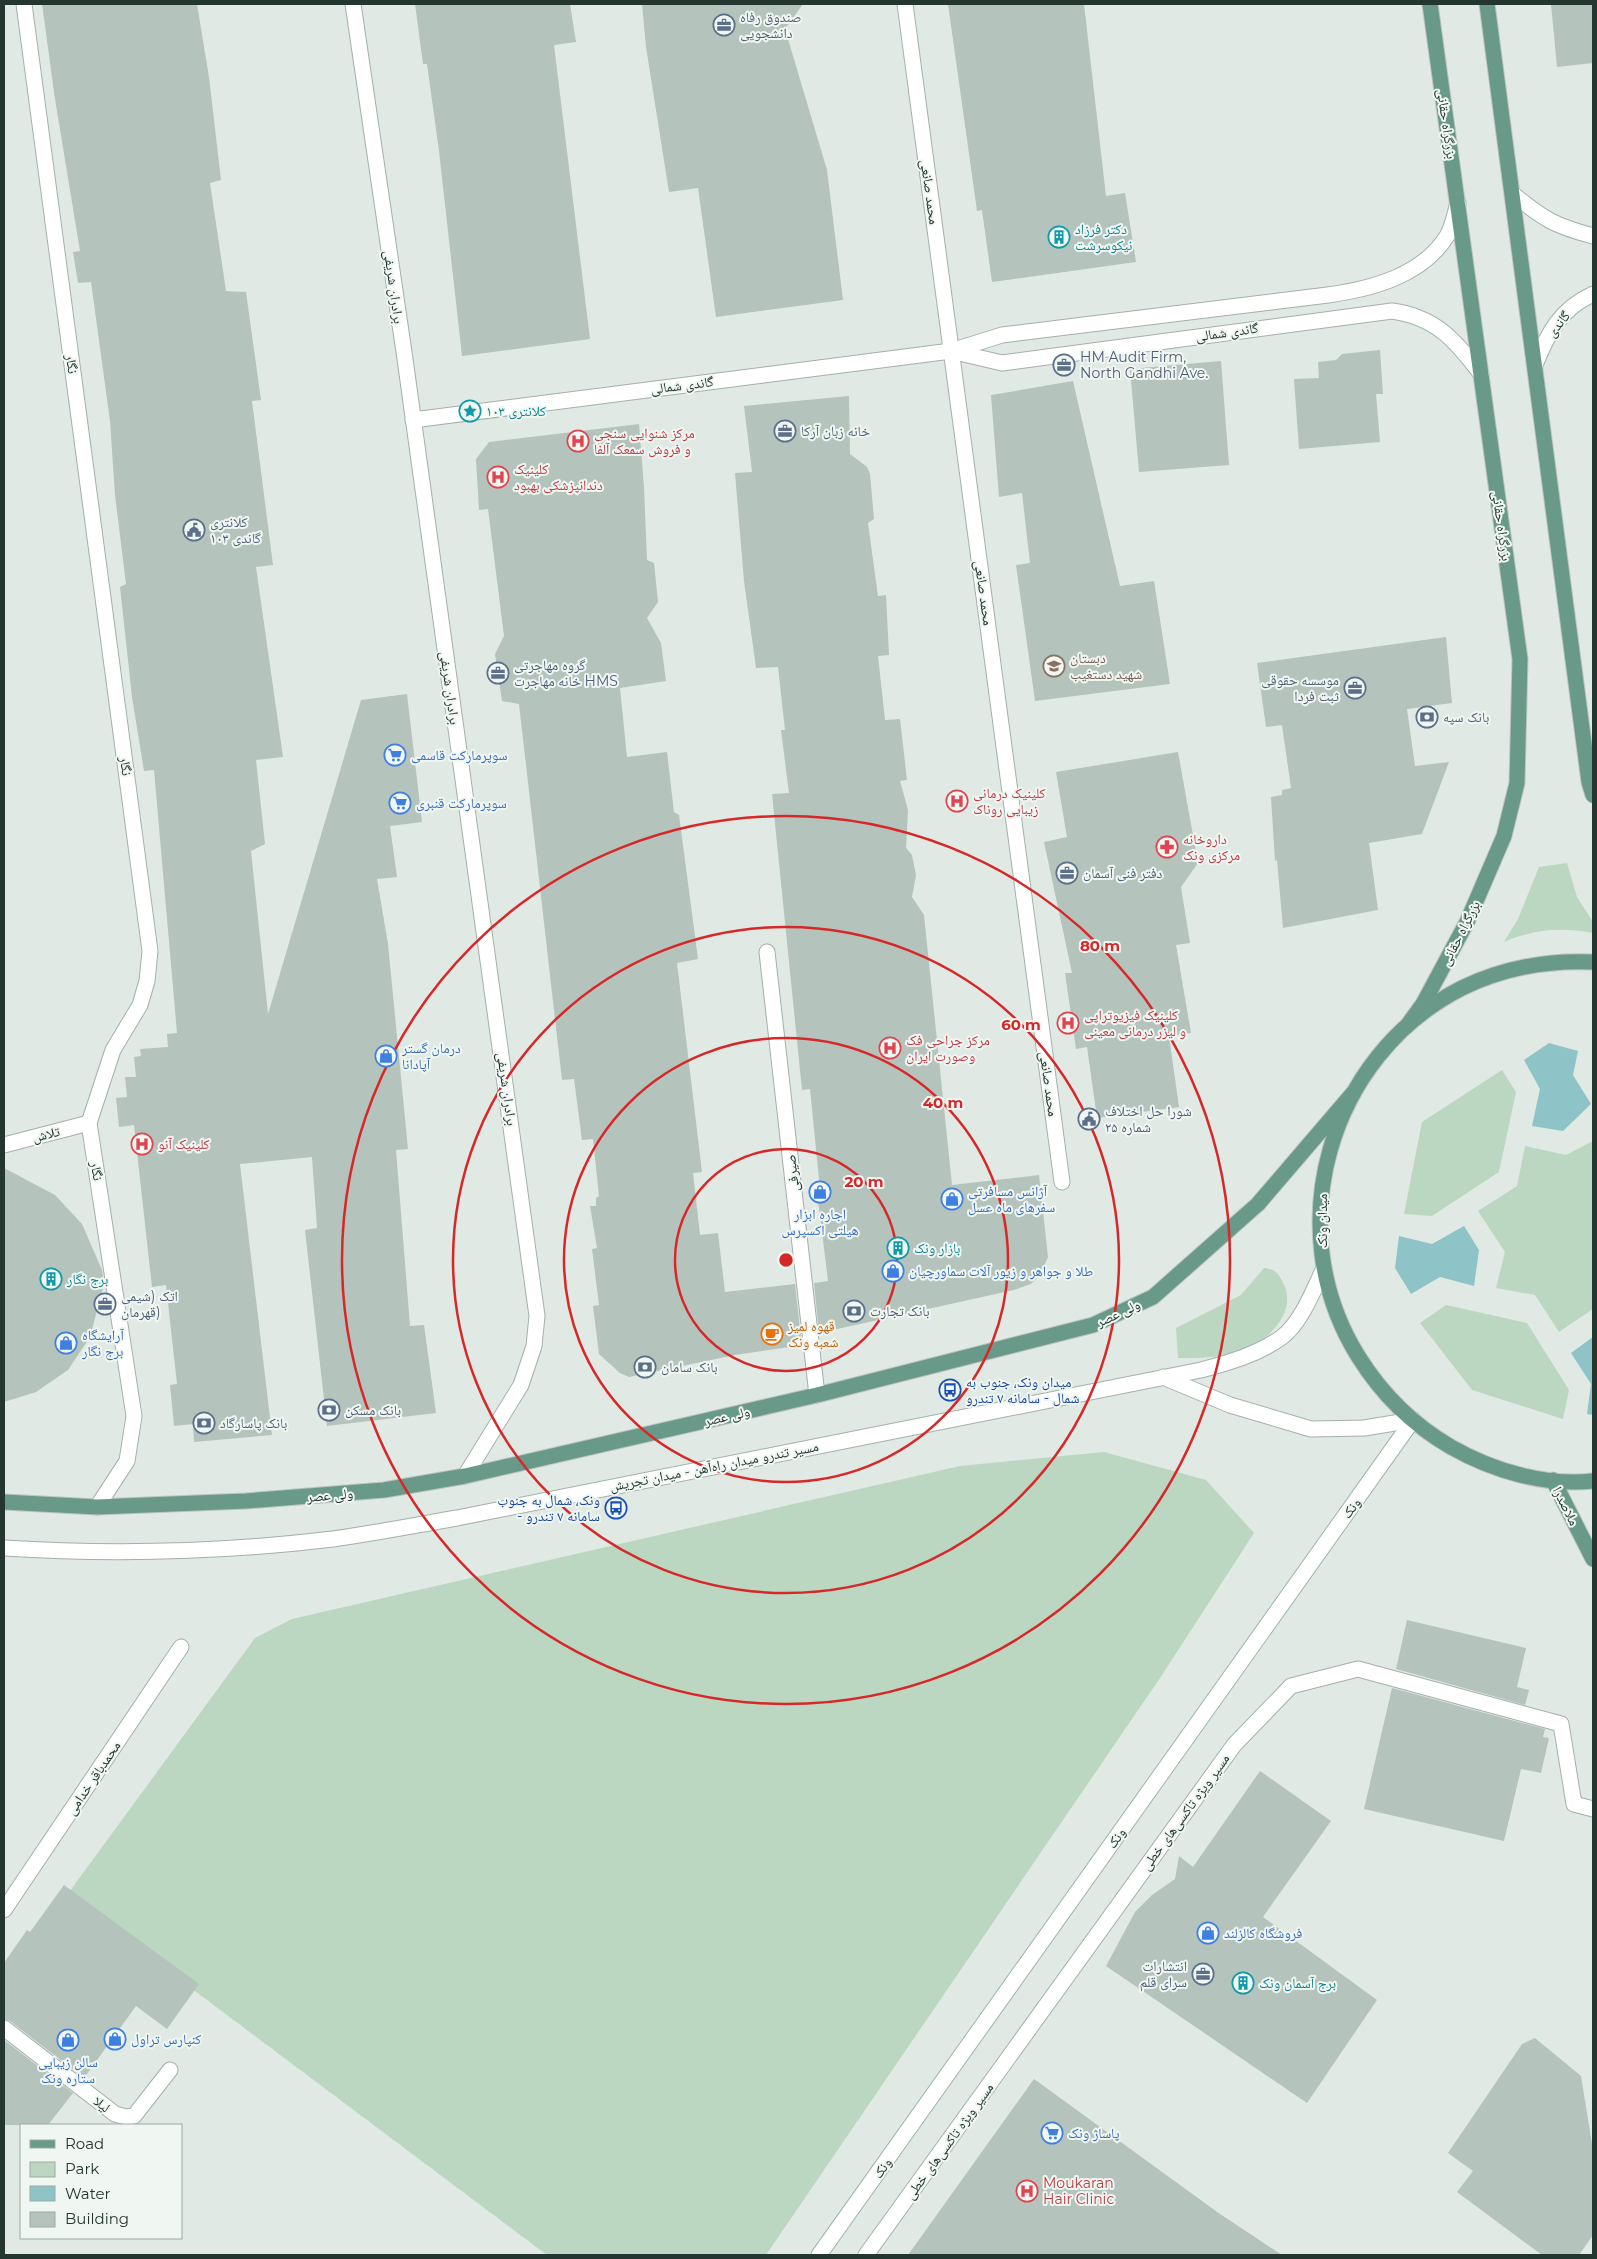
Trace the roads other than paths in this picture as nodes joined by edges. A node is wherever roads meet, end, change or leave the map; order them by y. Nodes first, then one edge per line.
1 (24, 4) edge
2 (353, 4) edge
3 (905, 4) edge
4 (1430, 4) edge
5 (1487, 4) edge
6 (1513, 194) junction
7 (1458, 203) junction
8 (1593, 236) edge
9 (1593, 294) edge
10 (952, 351) junction
11 (1535, 364) junction
12 (1481, 374) junction
13 (412, 420) junction
14 (1593, 795) edge
15 (767, 952) dead end
16 (1593, 962) edge
17 (1407, 1026) junction
18 (1354, 1092) junction
19 (89, 1123) junction
20 (4, 1145) edge
21 (1062, 1182) dead end
22 (1324, 1268) junction
23 (1164, 1377) junction
24 (817, 1395) junction
25 (1413, 1420) junction
26 (465, 1476) junction
27 (1553, 1480) junction
28 (1593, 1481) edge
29 (4, 1502) edge
30 (97, 1507) junction
31 (4, 1548) edge
32 (1593, 1558) edge
33 (181, 1647) dead end
34 (1593, 1809) edge
35 (4, 1910) edge
36 (4, 2028) edge
37 (170, 2070) dead end
38 (819, 2255) edge
39 (866, 2255) edge

1 - 19 street, نگار
2 - 13 street, برادران شریفی
3 - 10 street, محمد صانعی
4 - 7 main road, بزرگراه حقانی
5 - 6 main road
6 - 8 street
6 - 11 main road
7 - 10 street, گاندی شمالی
7 - 12 main road, بزرگراه حقانی
9 - 11 street, گاندی
10 - 12 street, گاندی شمالی
10 - 13 street, گاندی شمالی
10 - 21 street, محمد صانعی
11 - 14 main road
12 - 17 main road, بزرگراه حقانی
13 - 26 street, برادران شریفی
15 - 24 street, صیرفی
16 - 17 main road, میدان ونک
17 - 18 main road, میدان ونک
18 - 22 main road, میدان ونک
18 - 24 main road, ولی عصر
19 - 20 street, تلاش
19 - 30 street, نگار
22 - 23 street, مسیر تندرو میدان راه‌آهن - میدان تجریش
22 - 25 main road, میدان ونک
23 - 25 street
23 - 31 street, مسیر تندرو میدان راه‌آهن - میدان تجریش
24 - 26 main road, ولی عصر
25 - 27 main road, میدان ونک
25 - 38 street, ونک
26 - 30 main road, ولی عصر
27 - 28 main road, میدان ونک
27 - 32 main road, ملاصدرا
29 - 30 main road, ولی عصر
33 - 35 street, محمدباقر خدامی
34 - 39 street, مسیر ویژه تاکسی‌های خطی
36 - 37 street, لیلا

